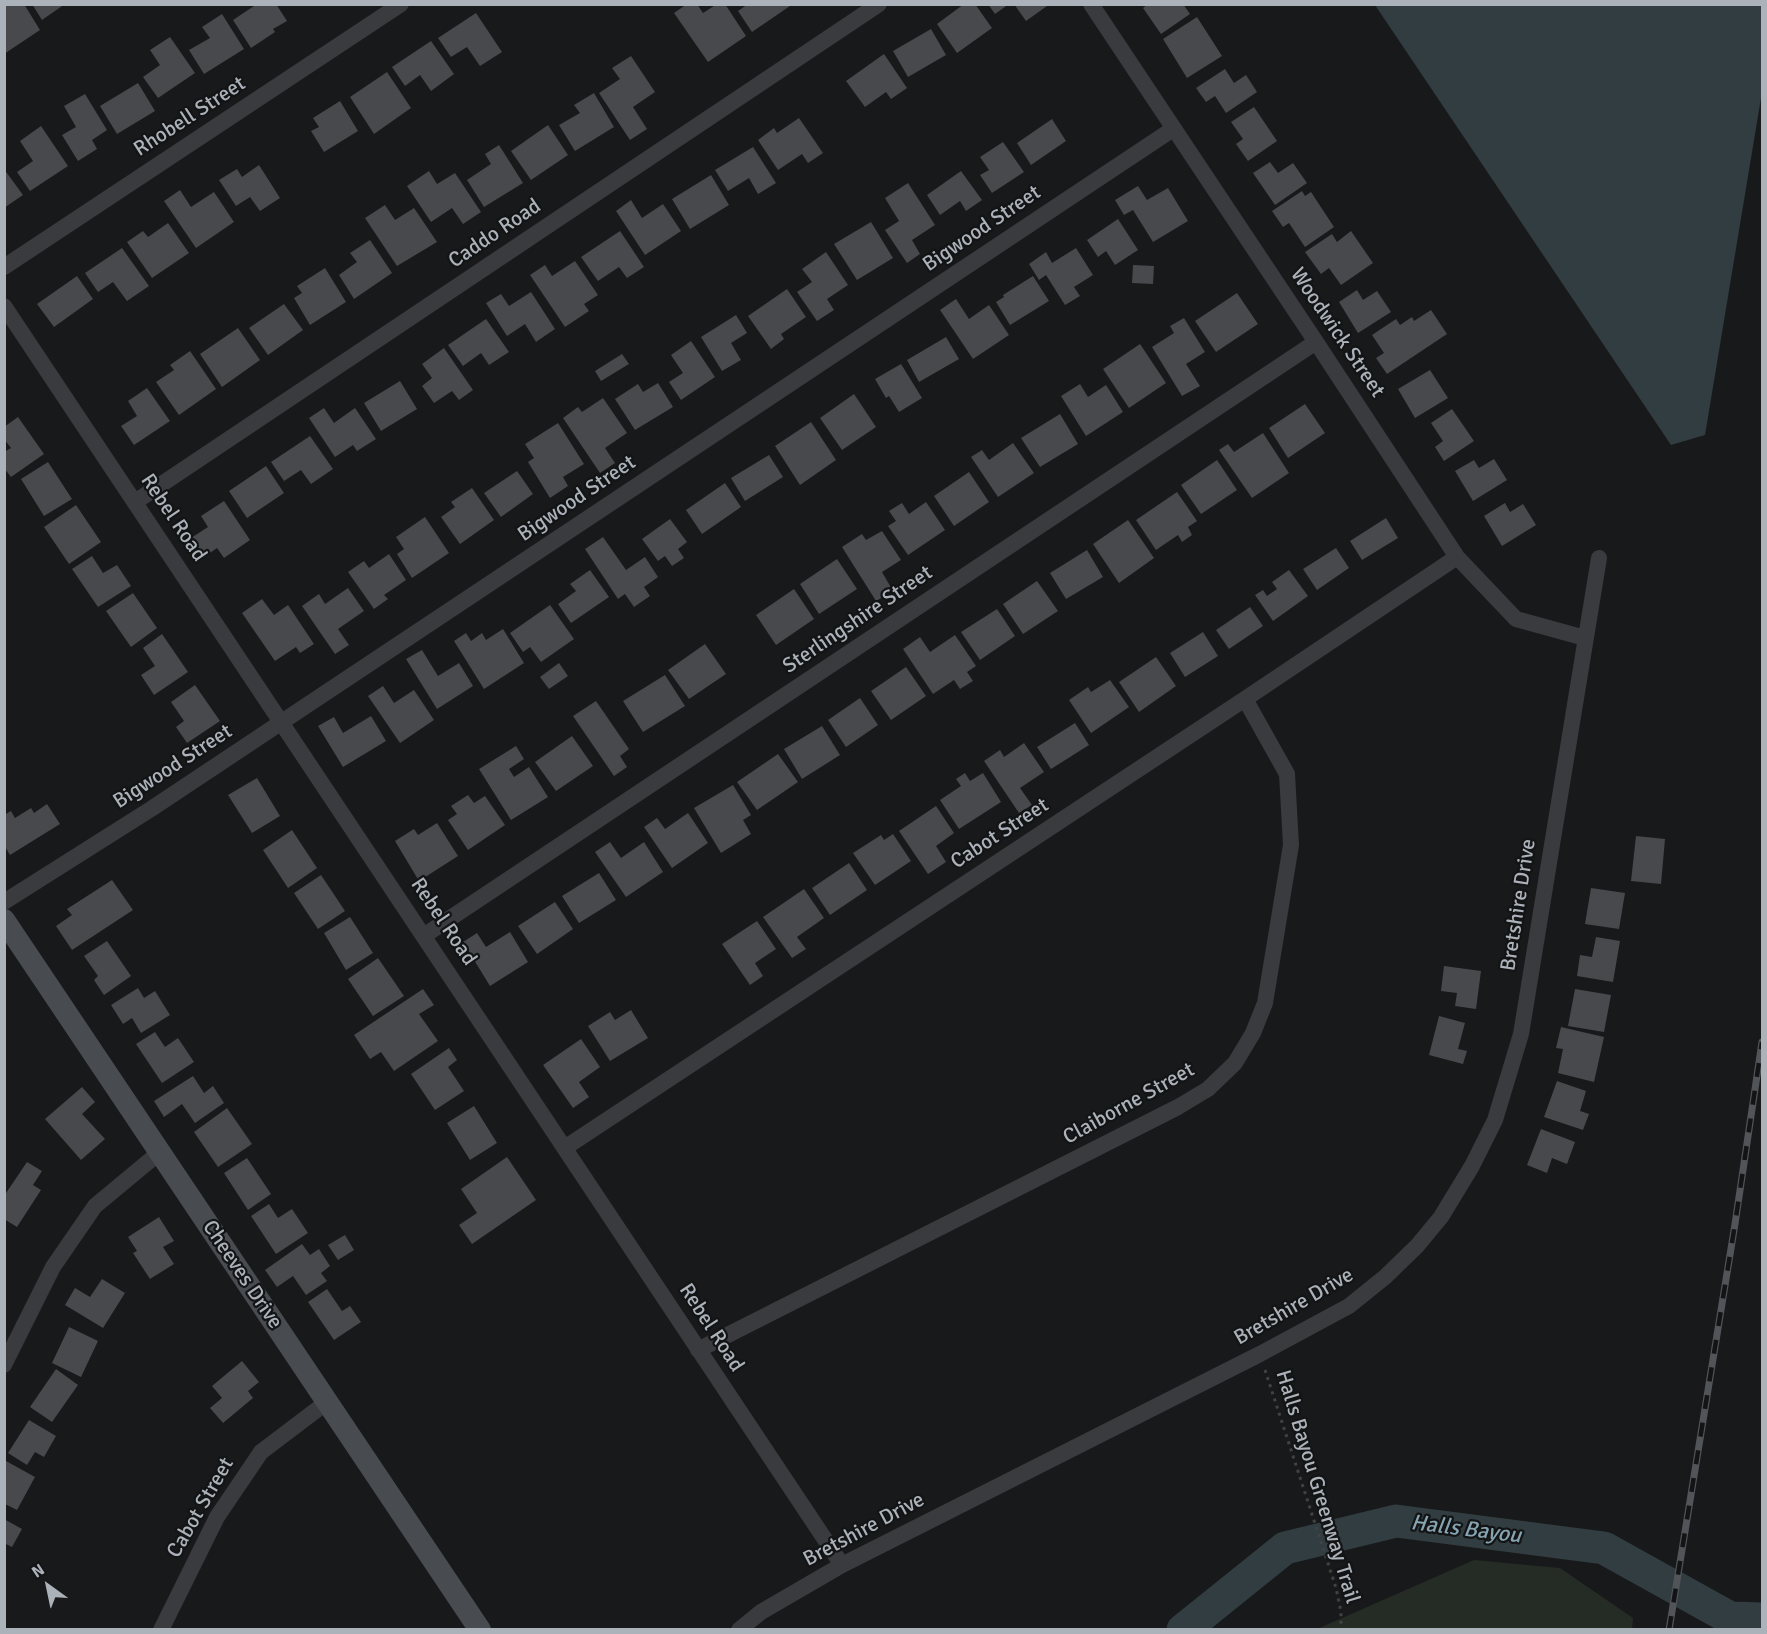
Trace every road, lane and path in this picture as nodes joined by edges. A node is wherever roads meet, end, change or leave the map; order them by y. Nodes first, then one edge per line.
1 (401, 4) edge
2 (879, 4) edge
3 (1091, 4) edge
4 (1173, 129) junction
5 (4, 267) edge
6 (4, 306) edge
7 (1316, 342) junction
8 (135, 502) junction
9 (1457, 557) junction
10 (1599, 558) dead end
11 (1585, 638) junction
12 (1245, 699) junction
13 (282, 722) junction
14 (4, 902) edge
15 (4, 920) edge
16 (425, 935) junction
17 (566, 1148) junction
18 (160, 1152) junction
19 (698, 1350) junction
20 (1260, 1354) junction
21 (4, 1365) edge
22 (327, 1402) junction
23 (842, 1564) junction
24 (161, 1629) edge
25 (480, 1629) edge
26 (739, 1629) edge
27 (1341, 1629) edge

1 - 5 street, Rhobell Street
2 - 8 street, Caddo Road
3 - 4 street, Woodwick Street
4 - 7 street, Woodwick Street
4 - 13 street, Bigwood Street
6 - 8 street, Rebel Road
7 - 9 street, Woodwick Street
7 - 16 street, Sterlingshire Street
8 - 13 street, Rebel Road
9 - 11 street, Woodwick Street
9 - 12 street, Cabot Street
10 - 11 street, Bretshire Drive
11 - 20 street, Bretshire Drive
12 - 17 street, Cabot Street
12 - 19 street, Claiborne Street
13 - 14 street, Bigwood Street
13 - 16 street, Rebel Road
15 - 18 street, Cheeves Drive
16 - 17 street, Rebel Road
17 - 19 street, Rebel Road
18 - 21 street
18 - 22 street, Cheeves Drive
19 - 23 street, Rebel Road
20 - 23 street, Bretshire Drive
20 - 27 path, Halls Bayou Greenway Trail
22 - 24 street, Cabot Street
22 - 25 street, Cheeves Drive
23 - 26 street, Bretshire Drive

